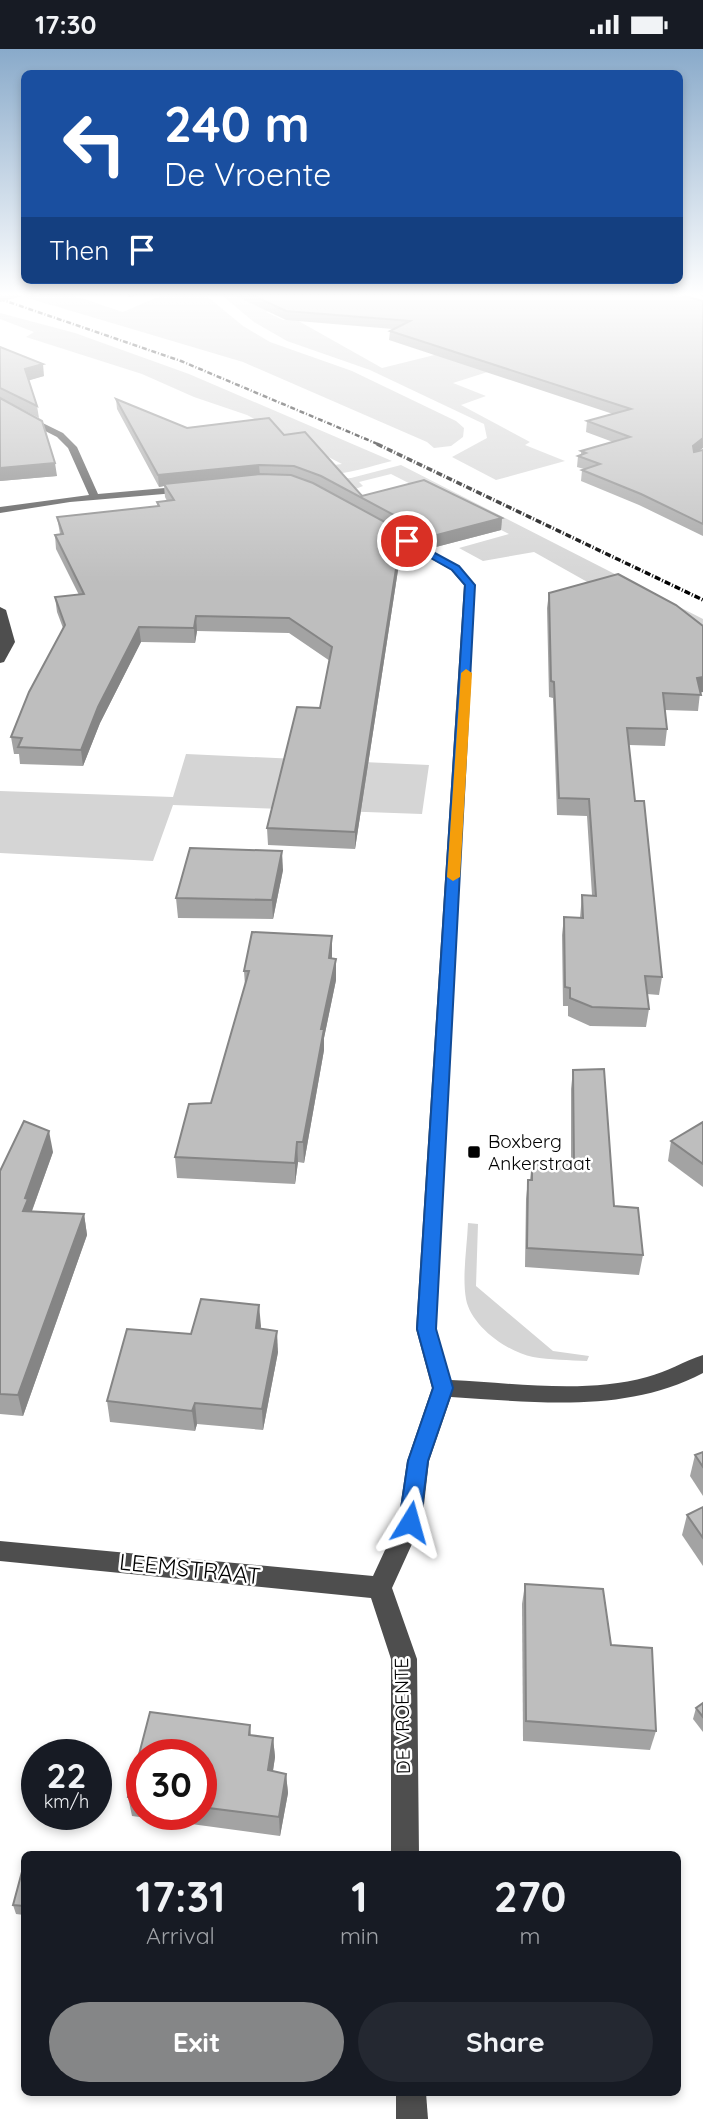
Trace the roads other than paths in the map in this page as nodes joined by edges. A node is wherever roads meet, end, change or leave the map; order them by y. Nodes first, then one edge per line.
1 (0, 405) edge
2 (202, 488) edge
3 (94, 495) junction
4 (0, 510) edge
5 (383, 528) edge
6 (0, 610) edge
7 (0, 659) edge
8 (703, 1363) edge
9 (443, 1388) junction
10 (0, 1551) edge
11 (380, 1588) junction
12 (405, 1851) edge
13 (411, 2096) edge
14 (412, 2119) edge

1 - 3 street
2 - 3 street
3 - 4 street
5 - 9 street
6 - 7 street
8 - 9 street
9 - 11 street
10 - 11 street, LEEMSTRAAT
11 - 12 street, DE VROENTE
13 - 14 street

